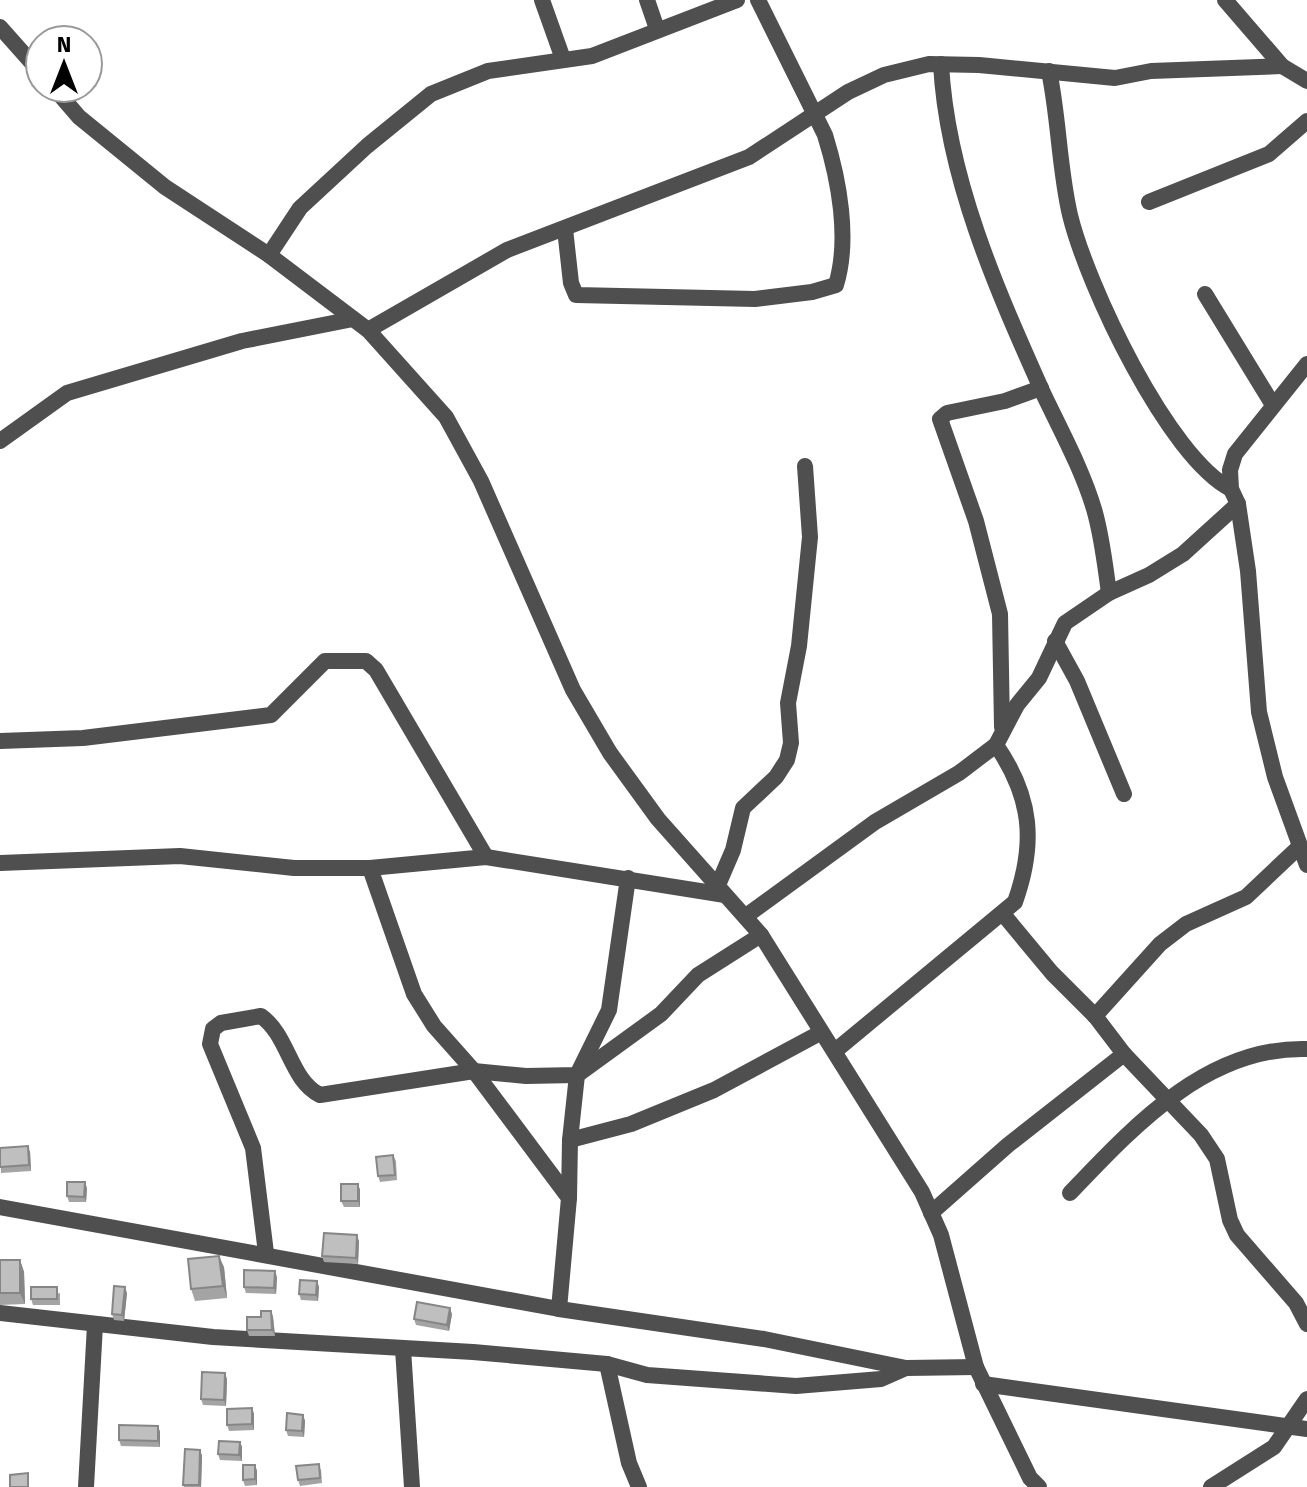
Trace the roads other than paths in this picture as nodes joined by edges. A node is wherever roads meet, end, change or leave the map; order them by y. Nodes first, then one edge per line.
1 (542, 0) edge
2 (647, 0) edge
3 (737, 0) edge
4 (758, 0) edge
5 (1225, 0) edge
6 (0, 27) edge
7 (657, 29) junction
8 (24, 54) edge
9 (563, 59) junction
10 (941, 64) junction
11 (1282, 66) junction
12 (1049, 71) junction
13 (1307, 81) edge
14 (68, 104) edge
15 (813, 115) junction
16 (1307, 121) edge
17 (1149, 202) dead end
18 (565, 229) junction
19 (269, 255) junction
20 (1205, 294) dead end
21 (353, 319) junction
22 (368, 330) junction
23 (1307, 364) edge
24 (1041, 388) junction
25 (1273, 405) junction
26 (0, 441) edge
27 (805, 466) dead end
28 (1235, 496) junction
29 (1109, 593) junction
30 (1055, 641) junction
31 (1002, 729) junction
32 (0, 741) edge
33 (996, 745) junction
34 (1124, 794) dead end
35 (1299, 847) junction
36 (486, 857) junction
37 (0, 863) edge
38 (1307, 865) edge
39 (370, 868) junction
40 (628, 878) junction
41 (721, 890) junction
42 (1003, 914) junction
43 (746, 916) junction
44 (761, 935) junction
45 (1095, 1016) junction
46 (820, 1033) junction
47 (1307, 1049) edge
48 (835, 1051) junction
49 (1124, 1054) junction
50 (474, 1071) junction
51 (577, 1075) junction
52 (1167, 1099) junction
53 (570, 1140) junction
54 (1070, 1193) dead end
55 (569, 1198) junction
56 (0, 1207) edge
57 (931, 1213) junction
58 (266, 1253) junction
59 (559, 1309) junction
60 (0, 1313) edge
61 (1307, 1324) edge
62 (95, 1325) junction
63 (403, 1349) junction
64 (607, 1364) junction
65 (976, 1367) junction
66 (906, 1368) junction
67 (983, 1384) junction
68 (1307, 1399) edge
69 (1286, 1426) junction
70 (1307, 1429) edge
71 (86, 1487) edge
72 (412, 1487) edge
73 (639, 1487) edge
74 (1039, 1487) edge
75 (1211, 1487) edge

1 - 9 street
2 - 7 street
3 - 7 street
4 - 15 street
5 - 11 street
6 - 8 street
7 - 9 street
9 - 19 street
10 - 12 street
10 - 15 street
10 - 24 street
11 - 12 street
11 - 13 street
12 - 28 street
14 - 19 street
15 - 18 street
15 - 18 street
16 - 17 street
18 - 22 street
19 - 21 street
20 - 25 street
21 - 22 street
21 - 26 street
22 - 41 street
23 - 25 street
24 - 29 street
24 - 31 street
25 - 28 street
27 - 41 street
28 - 29 street
28 - 35 street
29 - 30 street
30 - 31 street
30 - 34 street
31 - 33 street
32 - 36 street
33 - 42 street
33 - 43 street
35 - 38 street
35 - 45 street
36 - 39 street
36 - 40 street
37 - 39 street
39 - 50 street
40 - 41 street
40 - 51 street
41 - 43 street
42 - 45 street
42 - 48 street
43 - 44 street
44 - 46 street
44 - 51 street
45 - 49 street
46 - 48 street
46 - 53 street
47 - 52 street
48 - 57 street
49 - 52 street
49 - 57 street
50 - 51 street
50 - 55 street
50 - 58 street
51 - 53 street
52 - 54 street
52 - 61 street
53 - 55 street
55 - 59 street
56 - 58 street
57 - 65 street
58 - 59 street
59 - 66 street
60 - 62 street
62 - 63 street
62 - 71 street
63 - 64 street
63 - 72 street
64 - 66 street
64 - 73 street
65 - 66 street
65 - 67 street
67 - 69 street
67 - 74 street
68 - 69 street
69 - 70 street
69 - 75 street

